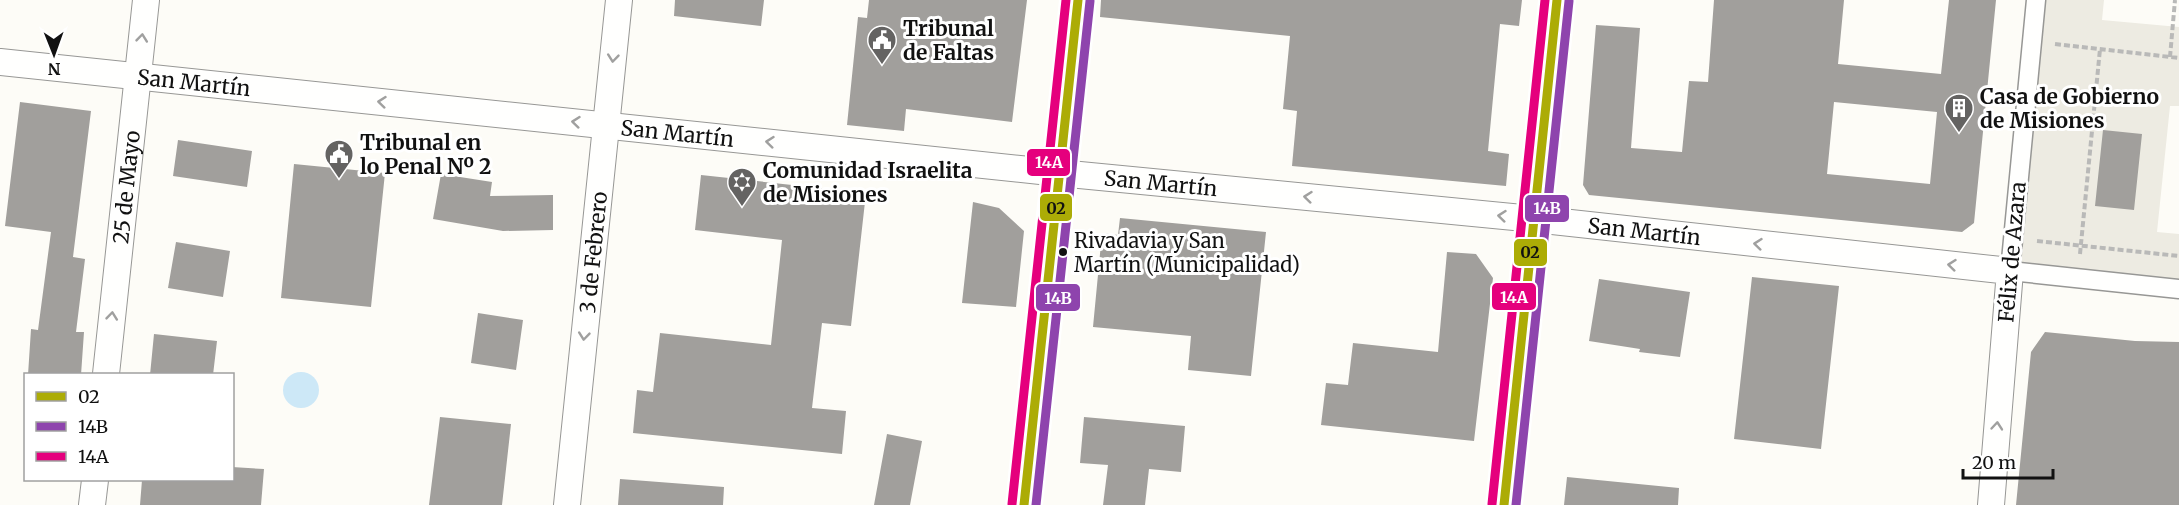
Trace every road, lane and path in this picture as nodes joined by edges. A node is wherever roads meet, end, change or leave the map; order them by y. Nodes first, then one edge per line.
1 (146, 0) edge
2 (619, 0) edge
3 (1078, 0) edge
4 (1557, 0) edge
5 (2036, 0) edge
6 (2175, 0) edge
7 (2032, 42) junction
8 (2100, 49) junction
9 (2170, 57) junction
10 (2179, 58) edge
11 (0, 62) edge
12 (138, 76) junction
13 (606, 125) junction
14 (1059, 173) junction
15 (1534, 219) junction
16 (2013, 239) junction
17 (2081, 246) junction
18 (2179, 256) edge
19 (2010, 271) junction
20 (2078, 279) junction
21 (2179, 289) edge
22 (106, 373) edge
23 (95, 481) edge
24 (92, 505) edge
25 (567, 505) edge
26 (1024, 505) edge
27 (1504, 505) edge
28 (1991, 505) edge

12 -> 1 street, 25 de Mayo
2 -> 13 street, 3 de Febrero
3 - 14 street
4 - 15 street
5 - 7 street, Félix de Azara
6 - 9 path
7 - 8 path
7 - 16 street, Félix de Azara
8 - 9 path
8 - 17 path
9 - 10 path
11 - 12 street, San Martín
13 -> 12 street, San Martín
22 -> 12 street, 25 de Mayo
14 -> 13 street, San Martín
13 -> 25 street, 3 de Febrero
15 -> 14 street, San Martín
14 - 26 street
19 -> 15 street, San Martín
15 - 27 street
16 - 17 path
16 - 19 street, Félix de Azara
17 - 18 path
17 - 20 path
19 - 20 street, San Martín
28 -> 19 street, Félix de Azara
20 - 21 street, San Martín
23 - 24 street

